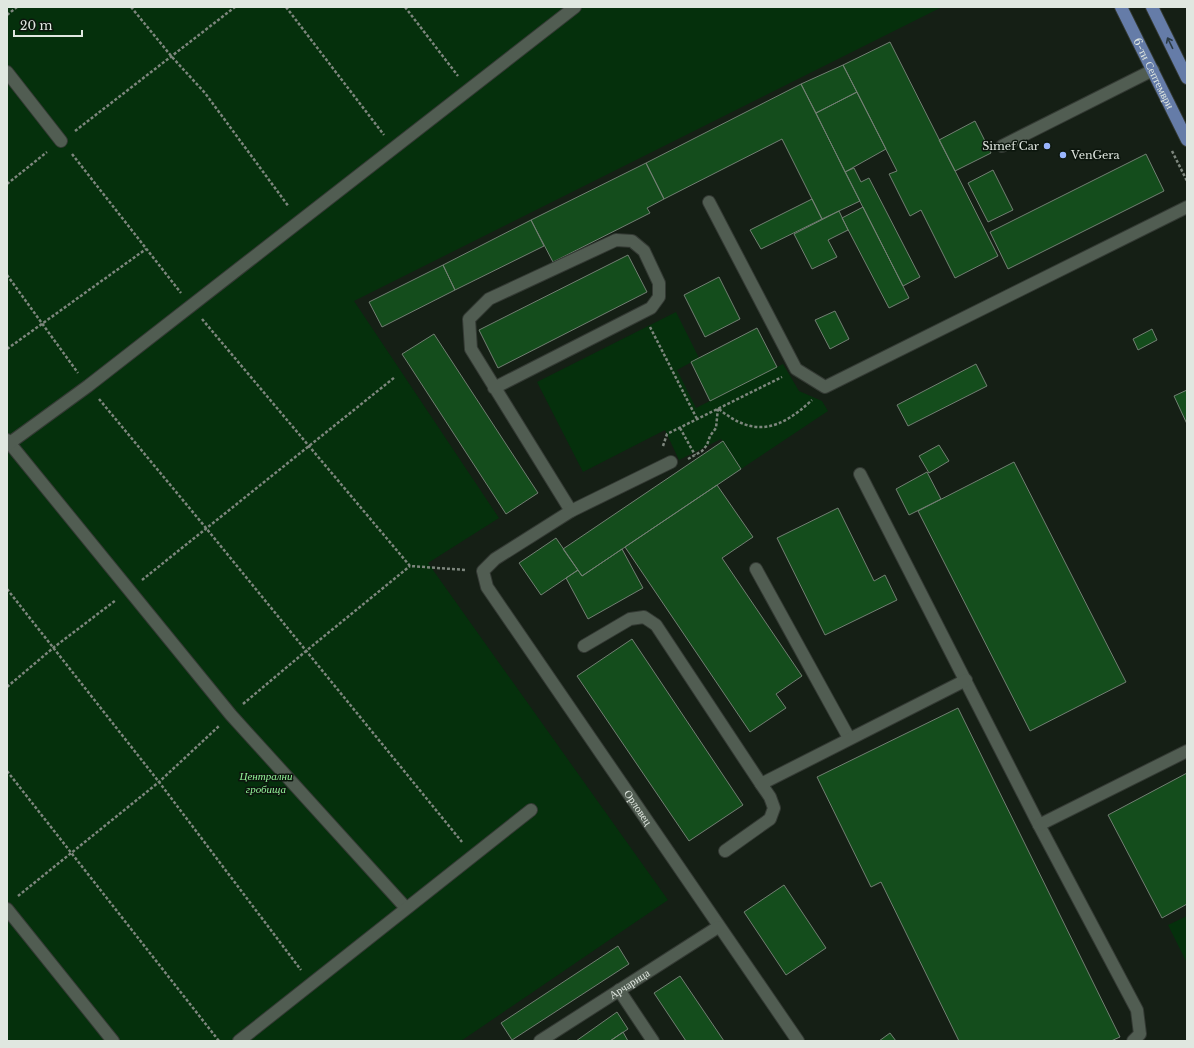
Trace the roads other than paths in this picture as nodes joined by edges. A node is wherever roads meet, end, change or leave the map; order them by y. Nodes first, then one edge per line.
1 (575, 7) edge
2 (1121, 7) edge
3 (1152, 7) edge
4 (1153, 70) junction
5 (7, 72) edge
6 (1187, 78) edge
7 (1187, 140) edge
8 (61, 141) road end
9 (1002, 146) dead end
10 (709, 202) dead end
11 (1187, 207) edge
12 (494, 388) junction
13 (8, 443) edge
14 (671, 462) road end
15 (860, 474) dead end
16 (570, 511) junction
17 (756, 569) dead end
18 (584, 646) dead end
19 (966, 680) junction
20 (849, 738) junction
21 (1187, 751) edge
22 (761, 784) junction
23 (531, 810) dead end
24 (1039, 825) junction
25 (725, 851) dead end
26 (10, 905) edge
27 (406, 908) junction
28 (718, 927) junction
29 (619, 990) junction
30 (114, 1041) edge
31 (239, 1041) edge
32 (540, 1041) edge
33 (653, 1041) edge
34 (798, 1041) edge
35 (1133, 1041) edge

1 - 13 street
2 - 4 main road, 6-ти Септември
6 -> 3 main road
4 - 7 main road, 6-ти Септември
4 - 9 street
5 - 8 street
10 - 11 street
12 - 12 street
12 - 16 street
13 - 27 street
14 - 16 street
15 - 19 street
16 - 28 street, Орловец
17 - 20 street
18 - 22 street
19 - 20 street
19 - 24 street
20 - 22 street
21 - 24 street
22 - 25 street
23 - 27 street
24 - 35 street
26 - 30 street
27 - 31 street
28 - 29 street, Арчарица
28 - 34 street, Орловец
29 - 32 street, Арчарица
29 - 33 street

